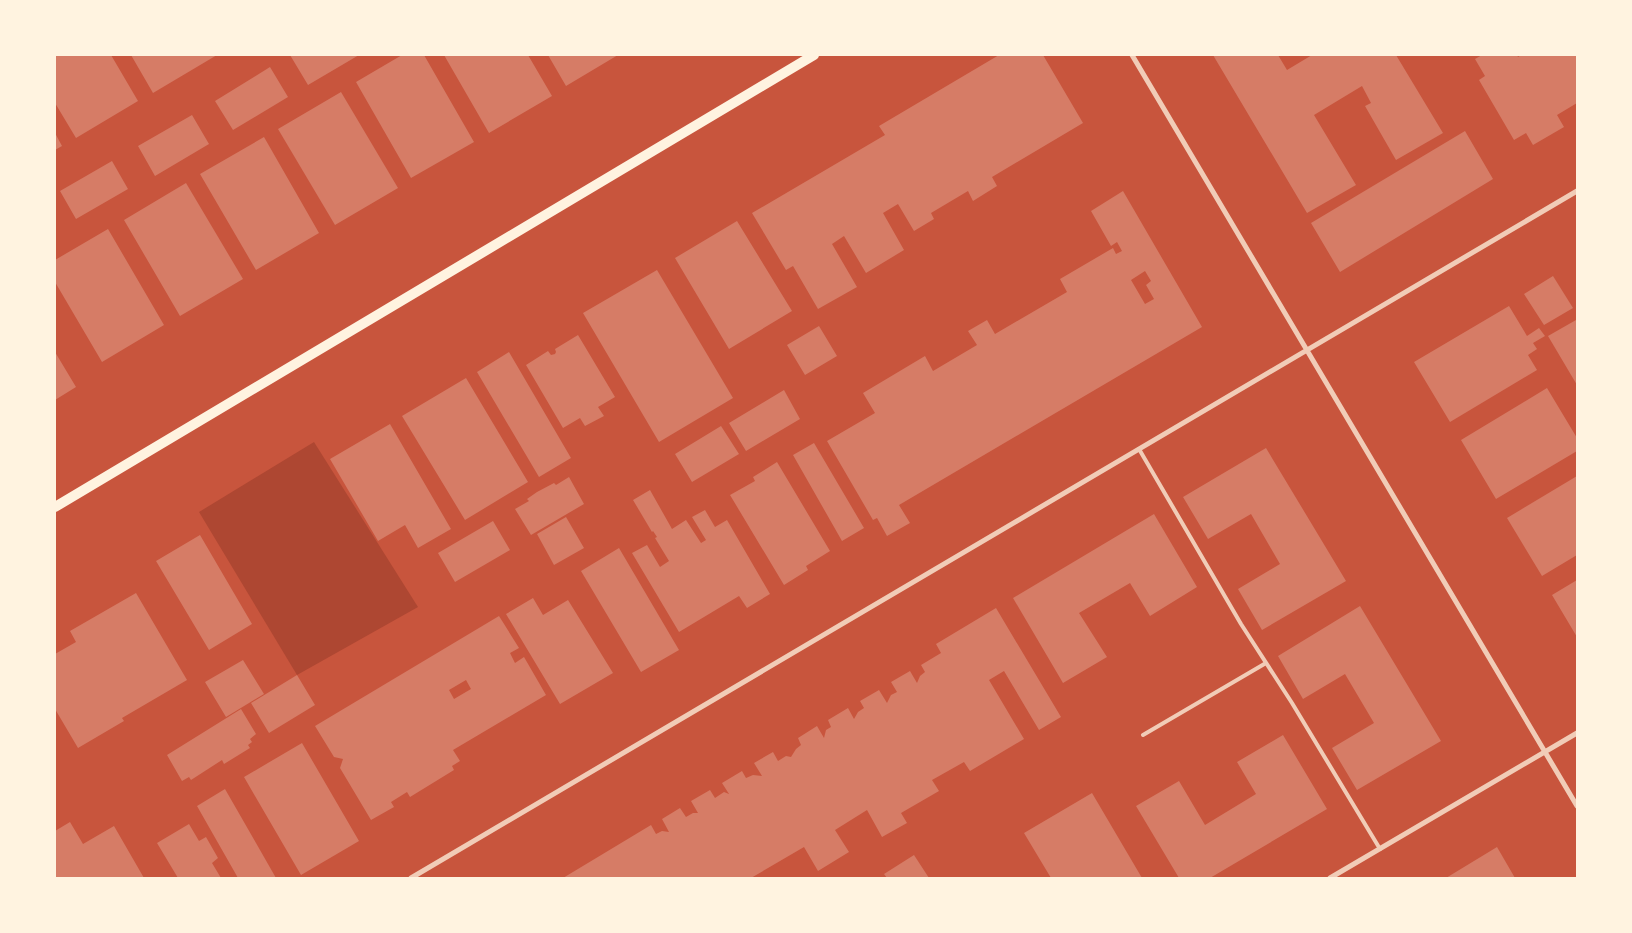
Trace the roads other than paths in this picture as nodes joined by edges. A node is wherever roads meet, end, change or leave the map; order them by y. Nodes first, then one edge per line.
1 (814, 55) edge
2 (1132, 55) edge
3 (1577, 191) edge
4 (1306, 350) junction
5 (1139, 449) junction
6 (55, 508) edge
7 (1266, 663) junction
8 (1577, 733) edge
9 (1144, 735) dead end
10 (1545, 752) junction
11 (1577, 806) edge
12 (1380, 849) junction
13 (410, 878) edge
14 (1330, 878) edge

1 - 6 main road
2 - 4 street
3 - 4 street
4 - 5 street
4 - 10 street
5 - 7 lane
5 - 13 street
7 - 9 lane
7 - 12 lane
8 - 10 street
10 - 11 street
10 - 12 street
12 - 14 street

